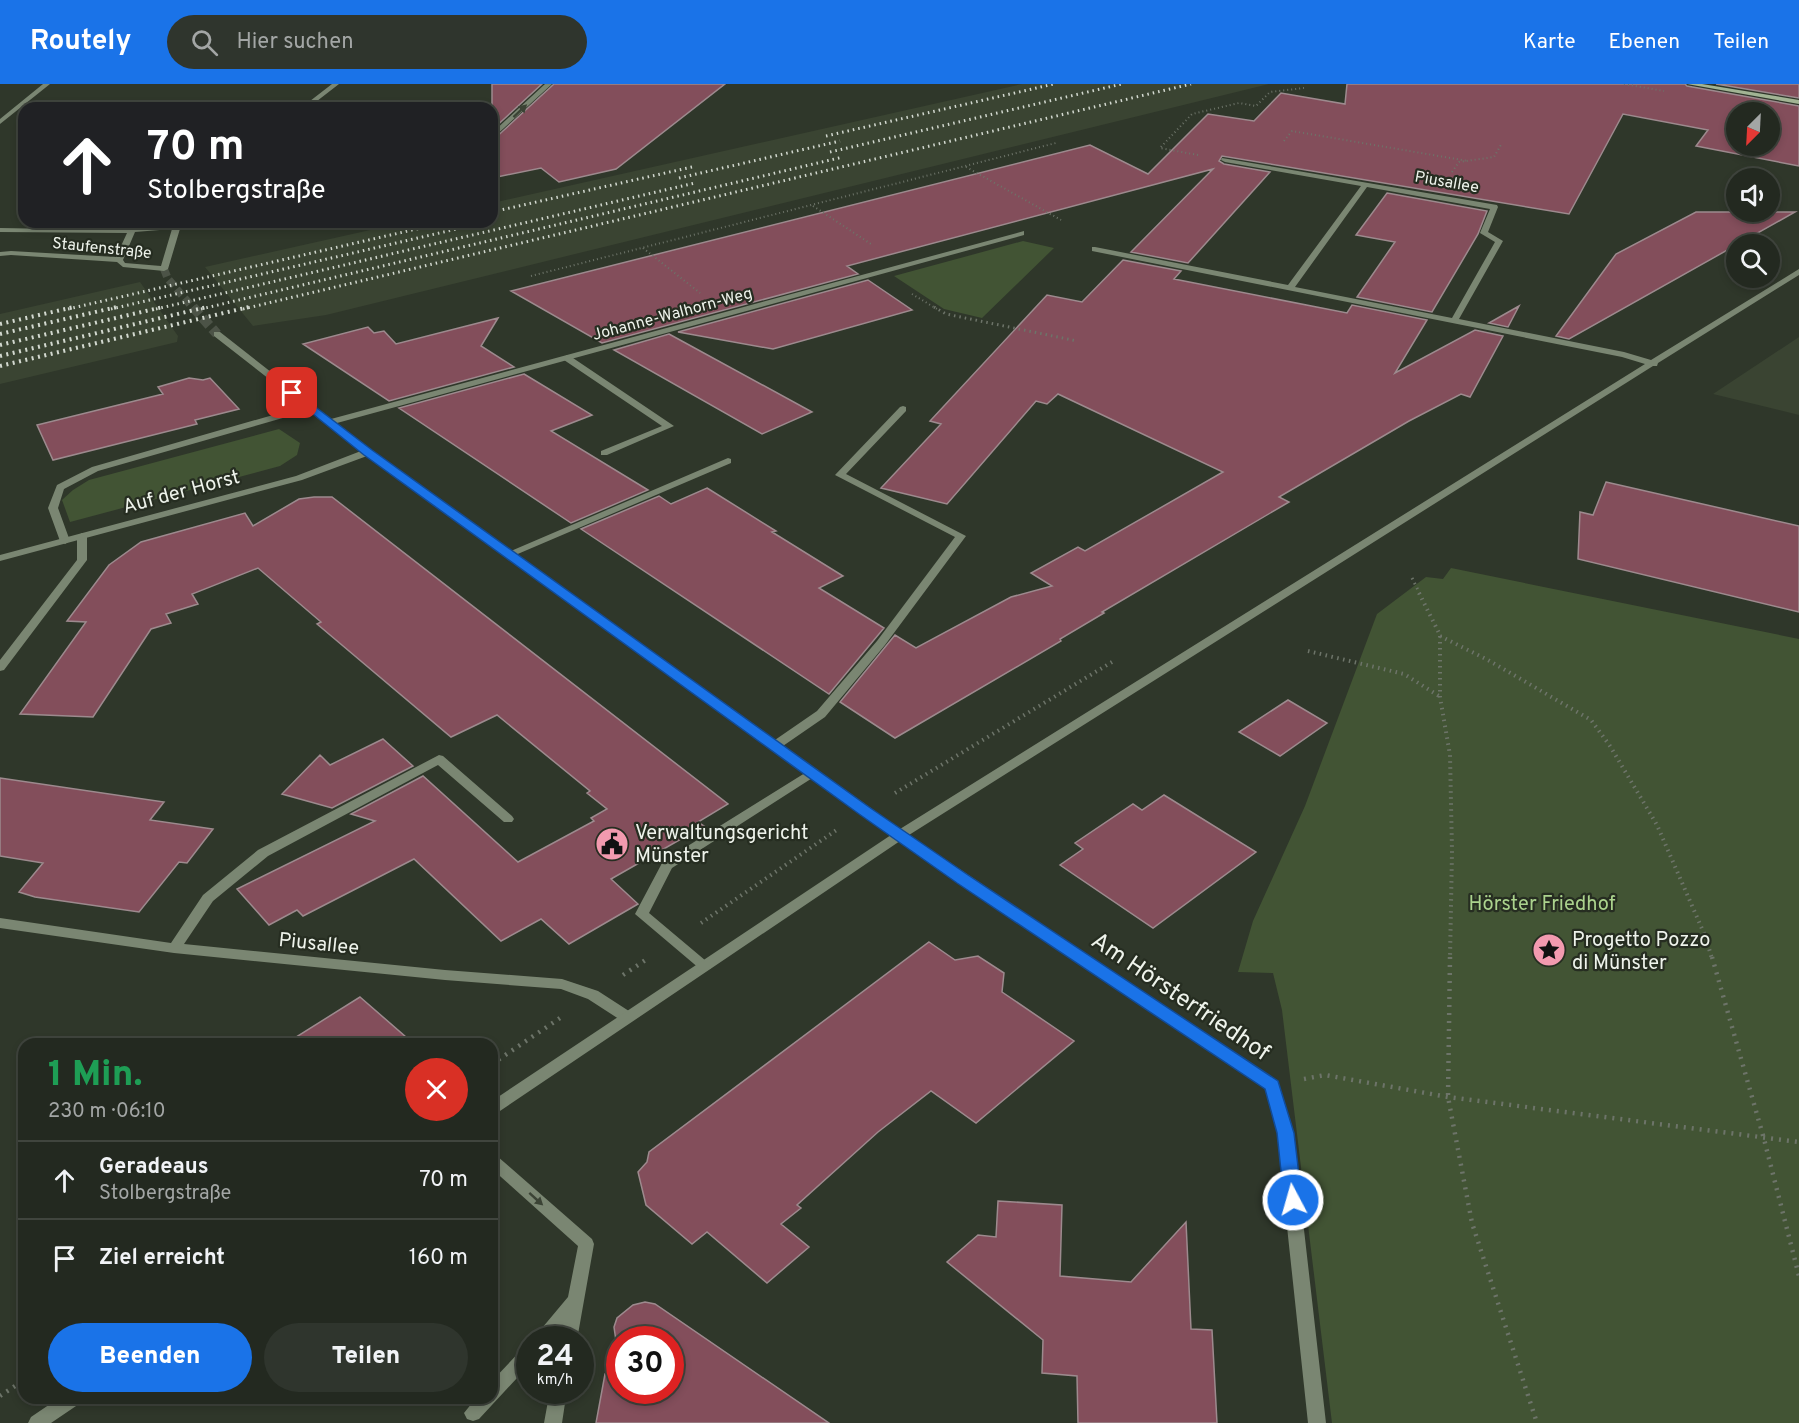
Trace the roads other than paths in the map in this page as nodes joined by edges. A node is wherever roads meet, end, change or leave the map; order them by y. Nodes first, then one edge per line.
1 (48, 84) edge
2 (336, 84) edge
3 (549, 84) edge
4 (1690, 84) edge
5 (1695, 84) edge
6 (25, 102) edge
7 (312, 102) edge
8 (1799, 102) edge
9 (18, 108) edge
10 (0, 122) edge
11 (498, 132) edge
12 (1225, 160) road end
13 (1365, 185) junction
14 (147, 228) edge
15 (176, 228) edge
16 (0, 230) edge
17 (132, 230) junction
18 (1021, 233) dead end
19 (1095, 249) dead end
20 (0, 254) edge
21 (119, 260) junction
22 (1799, 271) edge
23 (1289, 289) junction
24 (1454, 321) junction
25 (217, 334) tunnel mouth
26 (567, 358) junction
27 (1654, 364) junction
28 (311, 407) junction
29 (903, 409) dead end
30 (330, 422) junction
31 (368, 452) junction
32 (604, 453) dead end
33 (728, 461) dead end
34 (82, 536) junction
35 (65, 541) junction
36 (509, 554) junction
37 (0, 558) edge
38 (0, 668) edge
39 (776, 745) junction
40 (813, 772) junction
41 (508, 819) dead end
42 (900, 836) junction
43 (0, 923) edge
44 (174, 948) junction
45 (705, 966) junction
46 (627, 1017) junction
47 (498, 1105) edge
48 (498, 1165) edge
49 (577, 1300) junction
50 (553, 1326) edge
51 (572, 1326) edge
52 (516, 1367) edge
53 (498, 1387) edge
54 (64, 1404) edge
55 (481, 1404) edge
56 (556, 1404) edge
57 (473, 1413) dead end
58 (37, 1423) edge
59 (553, 1423) edge
60 (1317, 1423) edge

1 - 6 street
2 - 7 street
11 -> 3 street
4 - 5 main road
5 - 8 main road
9 - 10 street
12 - 13 street, Piusallee
13 - 23 street
13 - 24 street, Piusallee
14 - 17 street
15 - 21 street, Staufenstraße
16 - 17 street
17 - 21 street
18 - 26 street, Johanne-Walhorn-Weg
19 - 23 street
20 - 21 street, Staufenstraße
22 - 27 street
23 - 24 street
24 - 27 street
25 - 28 street, Am Hörsterfriedhof
26 - 30 street, Johanne-Walhorn-Weg
26 - 32 street
27 - 42 street
28 - 30 street, Am Hörsterfriedhof
28 - 35 street
29 - 39 street
30 - 31 street, Am Hörsterfriedhof
31 - 34 street, Auf der Horst
31 - 36 street, Am Hörsterfriedhof
33 - 36 street
34 - 35 street, Auf der Horst
34 - 38 street
35 - 37 street, Auf der Horst
36 - 39 street, Am Hörsterfriedhof
39 - 40 street, Am Hörsterfriedhof
40 - 42 street, Am Hörsterfriedhof
40 - 45 street
41 - 44 street
42 - 45 street
42 - 60 street, Am Hörsterfriedhof
43 - 44 street, Piusallee
44 - 46 street, Piusallee
45 - 46 street
46 - 47 street
48 -> 49 street
49 - 50 street
49 - 51 street
52 - 53 street
54 - 58 street
55 - 57 street
56 - 59 street

